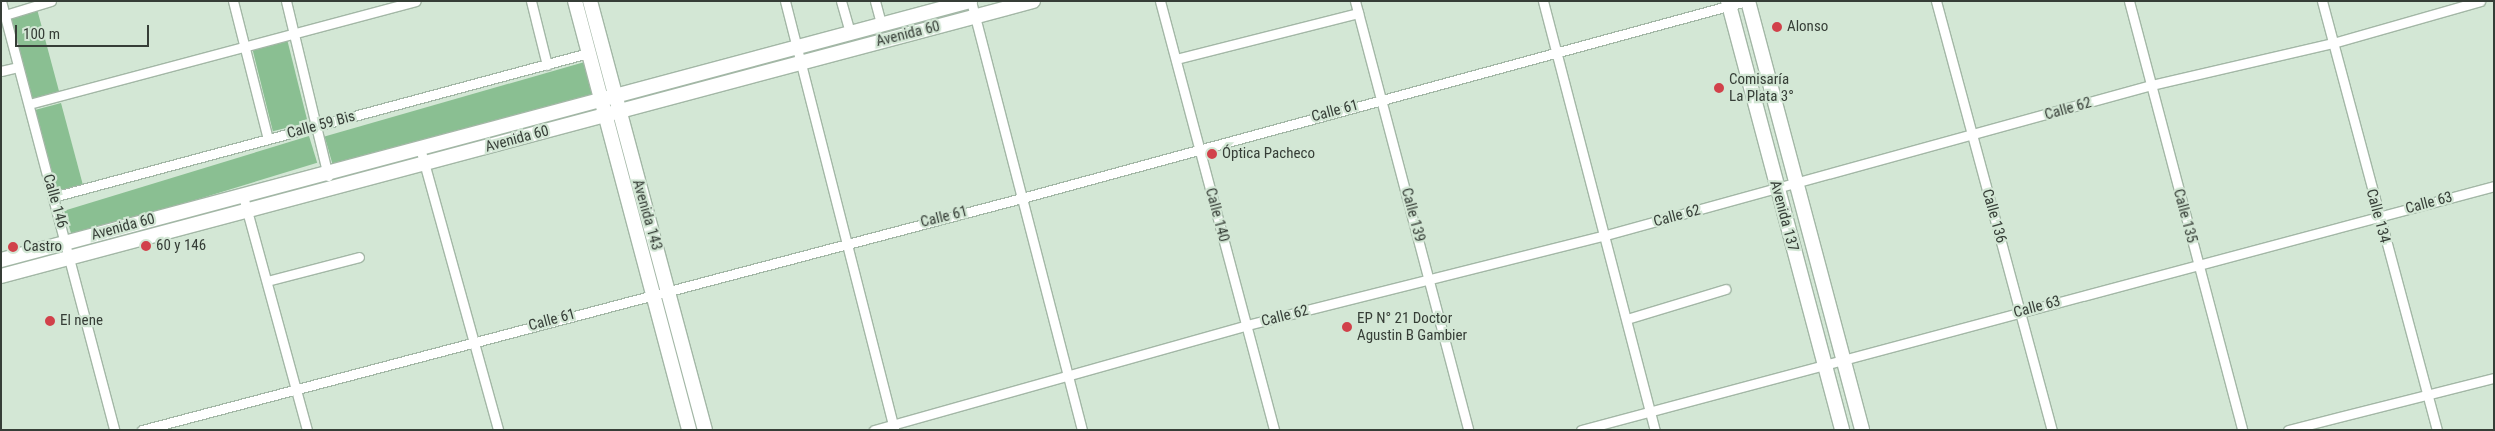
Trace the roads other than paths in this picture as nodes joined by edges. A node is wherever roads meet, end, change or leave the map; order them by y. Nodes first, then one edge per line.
1 (1, 1) edge
2 (51, 1) edge
3 (233, 1) edge
4 (286, 1) edge
5 (415, 1) edge
6 (531, 1) edge
7 (575, 1) edge
8 (590, 1) edge
9 (785, 1) edge
10 (841, 1) edge
11 (874, 1) edge
12 (970, 1) edge
13 (1033, 1) edge
14 (1160, 1) edge
15 (1355, 1) edge
16 (1543, 1) edge
17 (1747, 1) edge
18 (1936, 1) edge
19 (2129, 1) edge
20 (2322, 1) edge
21 (2480, 1) edge
22 (1729, 4) edge
23 (1358, 13) junction
24 (5, 15) junction
25 (975, 17) junction
26 (881, 24) junction
27 (294, 33) junction
28 (850, 33) junction
29 (2333, 43) junction
30 (244, 46) junction
31 (797, 47) junction
32 (588, 52) junction
33 (1557, 52) junction
34 (1176, 59) junction
35 (798, 62) junction
36 (547, 65) junction
37 (18, 67) junction
38 (1, 71) edge
39 (2151, 85) junction
40 (608, 97) junction
41 (1382, 99) junction
42 (29, 104) junction
43 (612, 113) junction
44 (315, 127) junction
45 (1971, 137) junction
46 (268, 139) junction
47 (1199, 147) junction
48 (420, 148) junction
49 (425, 164) junction
50 (328, 173) junction
51 (1797, 184) junction
52 (2494, 186) edge
53 (332, 188) junction
54 (1777, 189) junction
55 (244, 196) junction
56 (53, 197) junction
57 (1022, 198) junction
58 (248, 212) junction
59 (2378, 216) junction
60 (1606, 235) junction
61 (66, 242) junction
62 (844, 242) junction
63 (359, 257) dead end
64 (71, 258) junction
65 (1, 260) edge
66 (2198, 264) junction
67 (1, 276) edge
68 (1430, 279) junction
69 (267, 280) junction
70 (668, 289) junction
71 (1726, 289) dead end
72 (653, 292) junction
73 (2020, 311) junction
74 (1627, 319) junction
75 (1247, 325) junction
76 (474, 341) junction
77 (1842, 360) junction
78 (1824, 364) junction
79 (1068, 376) junction
80 (2494, 378) edge
81 (296, 388) junction
82 (2428, 396) junction
83 (1651, 412) junction
84 (894, 427) edge
85 (114, 430) edge
86 (142, 430) edge
87 (306, 430) edge
88 (498, 430) edge
89 (689, 430) edge
90 (705, 430) edge
91 (874, 430) edge
92 (1082, 430) edge
93 (1274, 430) edge
94 (1468, 430) edge
95 (1581, 430) edge
96 (1655, 430) edge
97 (1842, 430) edge
98 (1862, 430) edge
99 (2052, 430) edge
100 (2242, 430) edge
101 (2288, 430) edge
102 (2437, 430) edge

1 - 24 street, Calle 146
2 - 24 street
3 - 30 street
4 - 27 street
5 - 27 street
6 - 36 street
7 - 32 main road, Avenida 143
8 - 40 main road, Avenida 143
9 - 31 street
10 - 28 street
11 - 26 street
12 - 25 street
12 - 26 main road, Avenida 60
13 - 25 main road, Avenida 60
14 - 34 street, Calle 140
15 - 23 street, Calle 139
16 - 33 street
17 - 22 street, Calle 61
17 - 51 main road, Avenida 137
18 - 45 street, Calle 136
19 - 39 street, Calle 135
20 - 29 street, Calle 134
21 - 29 street, Calle 62
22 - 33 street, Calle 61
22 - 54 main road, Avenida 137
23 - 34 street
23 - 41 street, Calle 139
24 - 37 street, Calle 146
25 - 35 main road, Avenida 60
25 - 57 street
26 - 28 main road, Avenida 60
27 - 30 street
27 - 44 street
28 - 31 main road, Avenida 60
29 - 39 street, Calle 62
29 - 59 street, Calle 134
30 - 42 street
30 - 46 street
31 - 35 street
31 - 40 main road, Avenida 60
32 - 36 street, Calle 59 Bis
32 - 40 main road, Avenida 143
33 - 41 street, Calle 61
33 - 60 street
34 - 47 street, Calle 140
35 - 43 main road, Avenida 60
35 - 62 street
36 - 44 street, Calle 59 Bis
37 - 38 street
37 - 42 street, Calle 146
39 - 45 street, Calle 62
39 - 66 street, Calle 135
40 - 43 main road, Avenida 143
40 - 48 main road, Avenida 60
41 - 47 street, Calle 61
41 - 68 street, Calle 139
42 - 56 street, Calle 146
43 - 49 main road, Avenida 60
43 - 70 main road, Avenida 143
43 - 72 main road, Avenida 143
44 - 46 street, Calle 59 Bis
44 - 50 street
45 - 51 street, Calle 62
45 - 73 street, Calle 136
46 - 56 street, Calle 59 Bis
47 - 57 street, Calle 61
47 - 75 street, Calle 140
48 - 49 street
48 - 50 main road, Avenida 60
49 - 53 main road, Avenida 60
49 - 76 street
50 - 53 street
50 - 55 main road, Avenida 60
51 - 54 street, Calle 62
51 - 77 main road, Avenida 137
52 - 59 street, Calle 63
53 - 58 main road, Avenida 60
54 - 60 street, Calle 62
54 - 78 main road, Avenida 137
55 - 58 street
55 - 61 main road, Avenida 60
56 - 61 street, Calle 146
57 - 62 street, Calle 61
57 - 79 street
58 - 64 main road, Avenida 60
58 - 69 street
59 - 66 street, Calle 63
59 - 82 street, Calle 134
60 - 68 street, Calle 62
60 - 74 street
61 - 64 street, Calle 146
61 - 65 main road, Avenida 60
62 - 70 street, Calle 61
62 - 84 street
63 - 69 street
64 - 67 main road, Avenida 60
64 - 85 street, Calle 146
66 - 73 street, Calle 63
66 - 100 street, Calle 135
68 - 75 street, Calle 62
68 - 94 street, Calle 139
69 - 81 street
70 - 72 street, Calle 61
70 - 90 main road, Avenida 143
71 - 74 street
72 - 76 street, Calle 61
72 - 89 main road, Avenida 143
73 - 77 street, Calle 63
73 - 99 street, Calle 136
74 - 83 street
75 - 79 street, Calle 62
75 - 93 street, Calle 140
76 - 81 street, Calle 61
76 - 88 street
77 - 78 street, Calle 63
77 - 98 main road, Avenida 137
78 - 83 street, Calle 63
78 - 97 main road, Avenida 137
79 - 84 street, Calle 62
79 - 92 street
80 - 82 street
81 - 86 street, Calle 61
81 - 87 street
82 - 101 street
82 - 102 street, Calle 134
83 - 95 street, Calle 63
83 - 96 street
84 - 91 street, Calle 62

